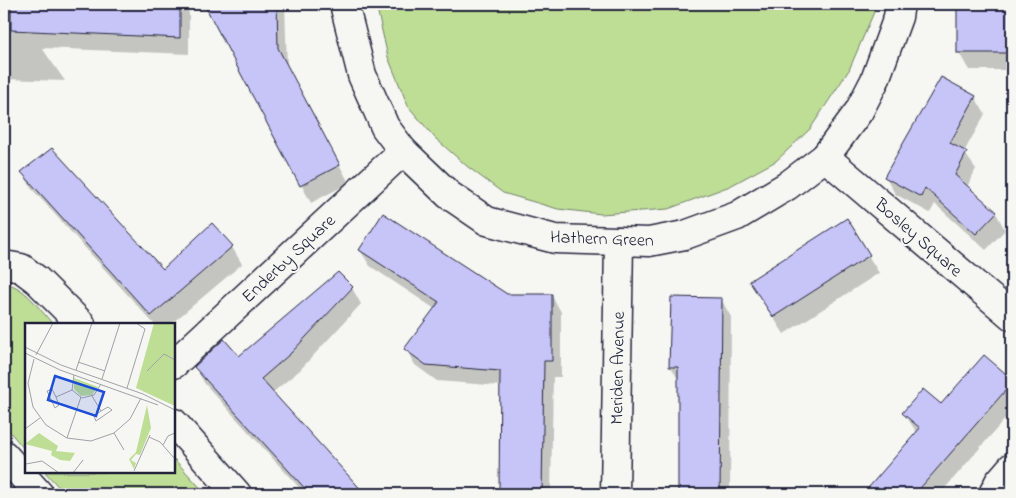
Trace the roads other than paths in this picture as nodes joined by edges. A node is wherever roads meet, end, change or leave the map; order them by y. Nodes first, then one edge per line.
1 (344, 4) edge
2 (900, 4) edge
3 (403, 151) junction
4 (825, 157) junction
5 (619, 241) junction
6 (4, 264) edge
7 (1012, 316) edge
8 (80, 323) edge
9 (175, 363) edge
10 (175, 424) edge
11 (4, 455) edge
12 (1012, 467) edge
13 (39, 494) edge
14 (237, 494) edge
15 (615, 494) edge
16 (992, 494) edge

1 - 3 street, Hathern Green
2 - 4 street, Hathern Green
3 - 5 street, Hathern Green
3 - 9 street, Enderby Square
4 - 5 street, Hathern Green
4 - 7 street, Bosley Square
5 - 15 street, Meriden Avenue
6 - 8 street
10 - 14 street
11 - 13 street
12 - 16 street

